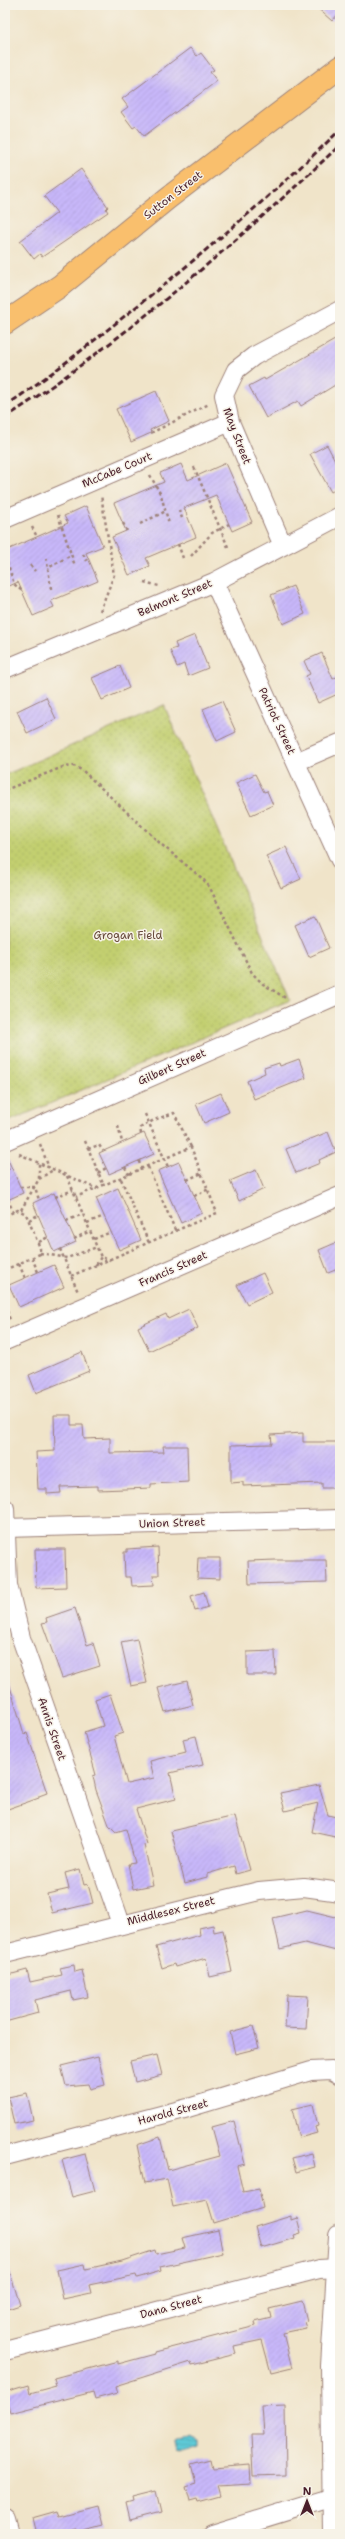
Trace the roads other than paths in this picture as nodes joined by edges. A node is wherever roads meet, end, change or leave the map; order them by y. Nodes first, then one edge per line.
1 (340, 67) edge
2 (340, 310) edge
3 (5, 323) edge
4 (230, 422) junction
5 (340, 516) edge
6 (5, 519) edge
7 (283, 546) junction
8 (214, 582) junction
9 (5, 669) edge
10 (340, 743) edge
11 (296, 762) junction
12 (340, 860) edge
13 (340, 994) edge
14 (5, 1141) edge
15 (340, 1196) edge
16 (5, 1341) edge
17 (5, 1508) edge
18 (340, 1519) edge
19 (6, 1528) edge
20 (340, 1892) edge
21 (122, 1924) junction
22 (5, 1954) edge
23 (340, 2075) edge
24 (5, 2156) edge
25 (340, 2236) edge
26 (338, 2268) junction
27 (5, 2351) edge
28 (336, 2388) edge
29 (332, 2497) junction
30 (5, 2519) edge
31 (9, 2534) edge
32 (212, 2534) edge
33 (334, 2534) edge

1 - 3 highway, Sutton Street
2 - 4 street, May Street
4 - 6 street, McCabe Court
4 - 7 street, May Street
5 - 7 street, Belmont Street
7 - 8 street, Belmont Street
8 - 9 street, Belmont Street
8 - 11 street, Patriot Street
10 - 11 street
11 - 12 street, Patriot Street
13 - 14 street, Gilbert Street
15 - 16 street, Francis Street
17 - 19 street, Annis Street
18 - 19 street, Union Street
19 - 21 street, Annis Street
20 - 21 street, Middlesex Street
21 - 22 street, Middlesex Street
23 - 24 street, Harold Street
25 - 26 street
26 - 27 street, Dana Street
26 - 28 street
28 - 29 street
29 - 32 street
29 - 33 street
30 - 31 street

